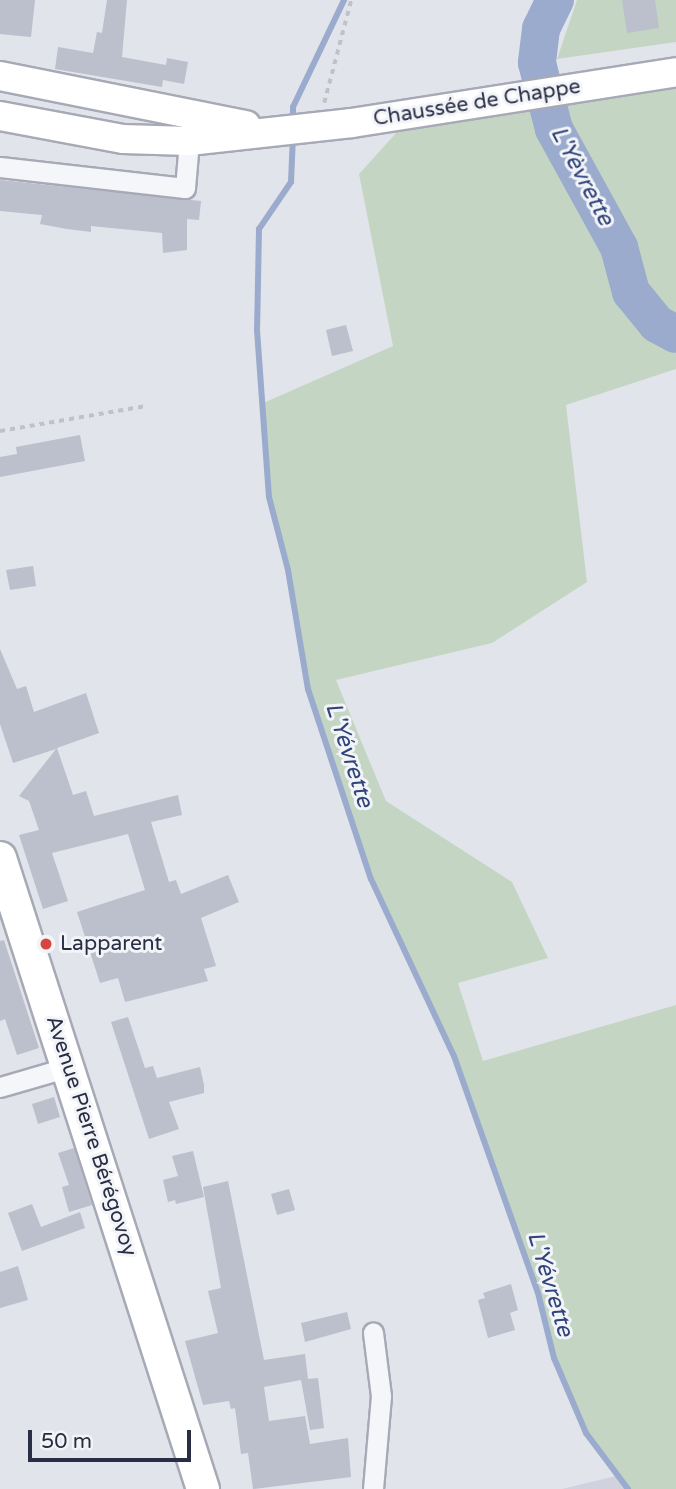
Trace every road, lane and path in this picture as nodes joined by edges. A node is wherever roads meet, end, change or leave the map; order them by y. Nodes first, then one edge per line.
1 (351, 0) edge
2 (676, 72) edge
3 (5, 80) edge
4 (0, 116) edge
5 (191, 128) junction
6 (318, 128) junction
7 (0, 167) edge
8 (146, 406) dead end
9 (0, 431) edge
10 (0, 858) edge
11 (69, 1067) junction
12 (0, 1087) edge
13 (373, 1334) dead end
14 (179, 1414) junction
15 (192, 1489) edge
16 (204, 1489) edge
17 (373, 1489) edge

1 - 6 path
2 - 6 main road, Chaussée de Chappe
3 - 5 main road, Chaussée de Chappe
4 - 5 main road, Chaussée de Chappe
5 - 6 main road, Chaussée de Chappe
5 - 7 street
8 - 9 path
10 - 11 main road, Avenue Pierre Bérégovoy
11 - 12 street
11 - 14 main road, Avenue Pierre Bérégovoy
13 - 17 street
14 - 15 main road, Avenue Pierre Bérégovoy
14 - 16 main road, Avenue Pierre Bérégovoy

